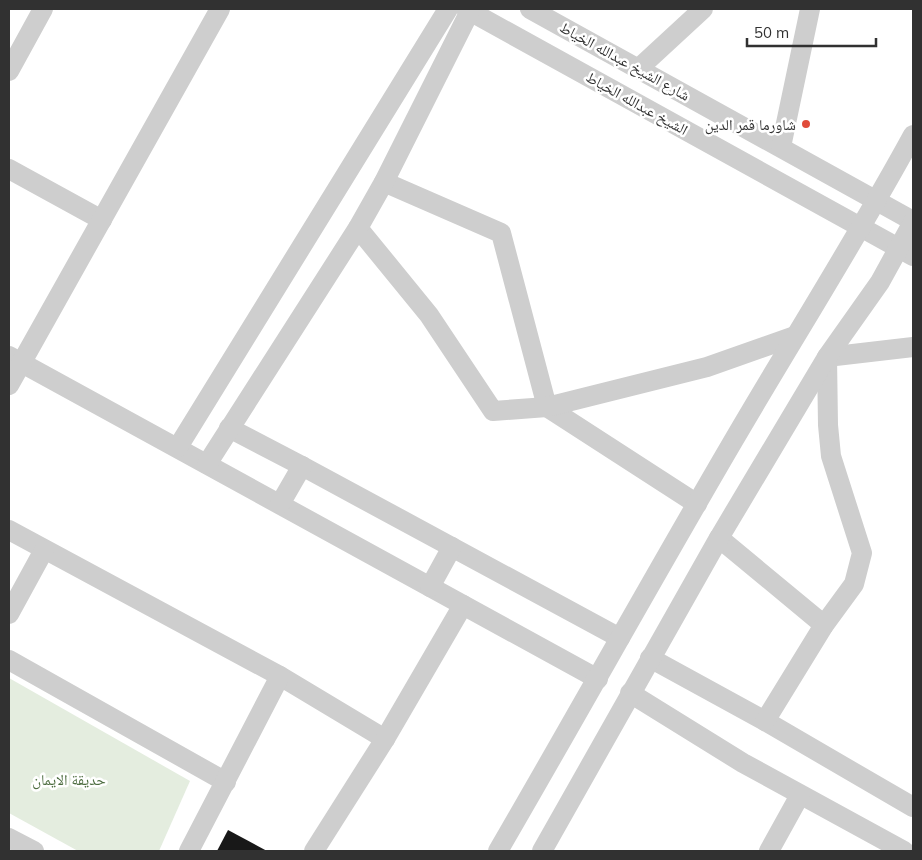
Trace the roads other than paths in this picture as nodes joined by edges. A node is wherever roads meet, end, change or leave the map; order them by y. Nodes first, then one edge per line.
1 (43, 9) edge
2 (220, 9) edge
3 (448, 9) edge
4 (530, 9) edge
5 (703, 9) edge
6 (810, 9) edge
7 (468, 10) edge
8 (638, 69) junction
9 (9, 70) edge
10 (913, 135) edge
11 (781, 148) junction
12 (9, 169) edge
13 (384, 182) junction
14 (877, 202) junction
15 (102, 220) junction
16 (913, 222) edge
17 (862, 227) junction
18 (358, 228) junction
19 (906, 252) edge
20 (795, 336) junction
21 (913, 346) edge
22 (827, 357) junction
23 (15, 359) edge
24 (9, 385) edge
25 (547, 407) junction
26 (228, 428) junction
27 (178, 447) junction
28 (207, 464) junction
29 (302, 466) junction
30 (280, 504) junction
31 (696, 504) junction
32 (9, 530) edge
33 (719, 538) junction
34 (452, 547) junction
35 (44, 550) junction
36 (430, 587) junction
37 (462, 605) junction
38 (9, 614) edge
39 (824, 625) junction
40 (620, 638) junction
41 (650, 658) junction
42 (9, 660) edge
43 (280, 676) junction
44 (598, 679) junction
45 (630, 693) junction
46 (765, 721) junction
47 (385, 739) junction
48 (226, 782) junction
49 (800, 795) junction
50 (913, 807) edge
51 (9, 838) edge
52 (34, 851) edge
53 (189, 851) edge
54 (314, 851) edge
55 (498, 851) edge
56 (542, 851) edge
57 (769, 851) edge
58 (904, 851) edge

1 - 9 street
2 - 15 street
3 - 27 street
4 - 8 street, شارع الشيخ عبدالله الخياط
5 - 8 street
6 - 11 street
7 - 13 street
7 - 17 street, الشيخ عبدالله الخياط
8 - 11 street, شارع الشيخ عبدالله الخياط
10 - 14 street
11 - 14 street, شارع الشيخ عبدالله الخياط
12 - 15 street
13 - 18 street
13 - 25 street
14 - 16 street, شارع الشيخ عبدالله الخياط
14 - 17 street
15 - 23 street
16 - 19 street
17 - 19 street, الشيخ عبدالله الخياط
17 - 20 street
18 - 25 street
18 - 26 street
19 - 22 street
20 - 25 street
20 - 31 street
21 - 22 street
22 - 33 street
22 - 39 street
23 - 24 street
23 - 27 street
25 - 31 street
26 - 28 street
26 - 29 street
27 - 28 street
28 - 30 street
29 - 30 street
29 - 34 street
30 - 36 street
31 - 40 street
32 - 35 street
33 - 39 street
33 - 41 street
34 - 36 street
34 - 40 street
35 - 38 street
35 - 43 street
36 - 37 street
37 - 44 street
37 - 47 street
39 - 46 street
40 - 44 street
41 - 45 street
41 - 46 street
42 - 48 street
43 - 47 street
43 - 48 street
44 - 55 street
45 - 49 street
45 - 56 street
46 - 50 street
47 - 54 street
48 - 53 street
49 - 57 street
49 - 58 street
51 - 52 street

